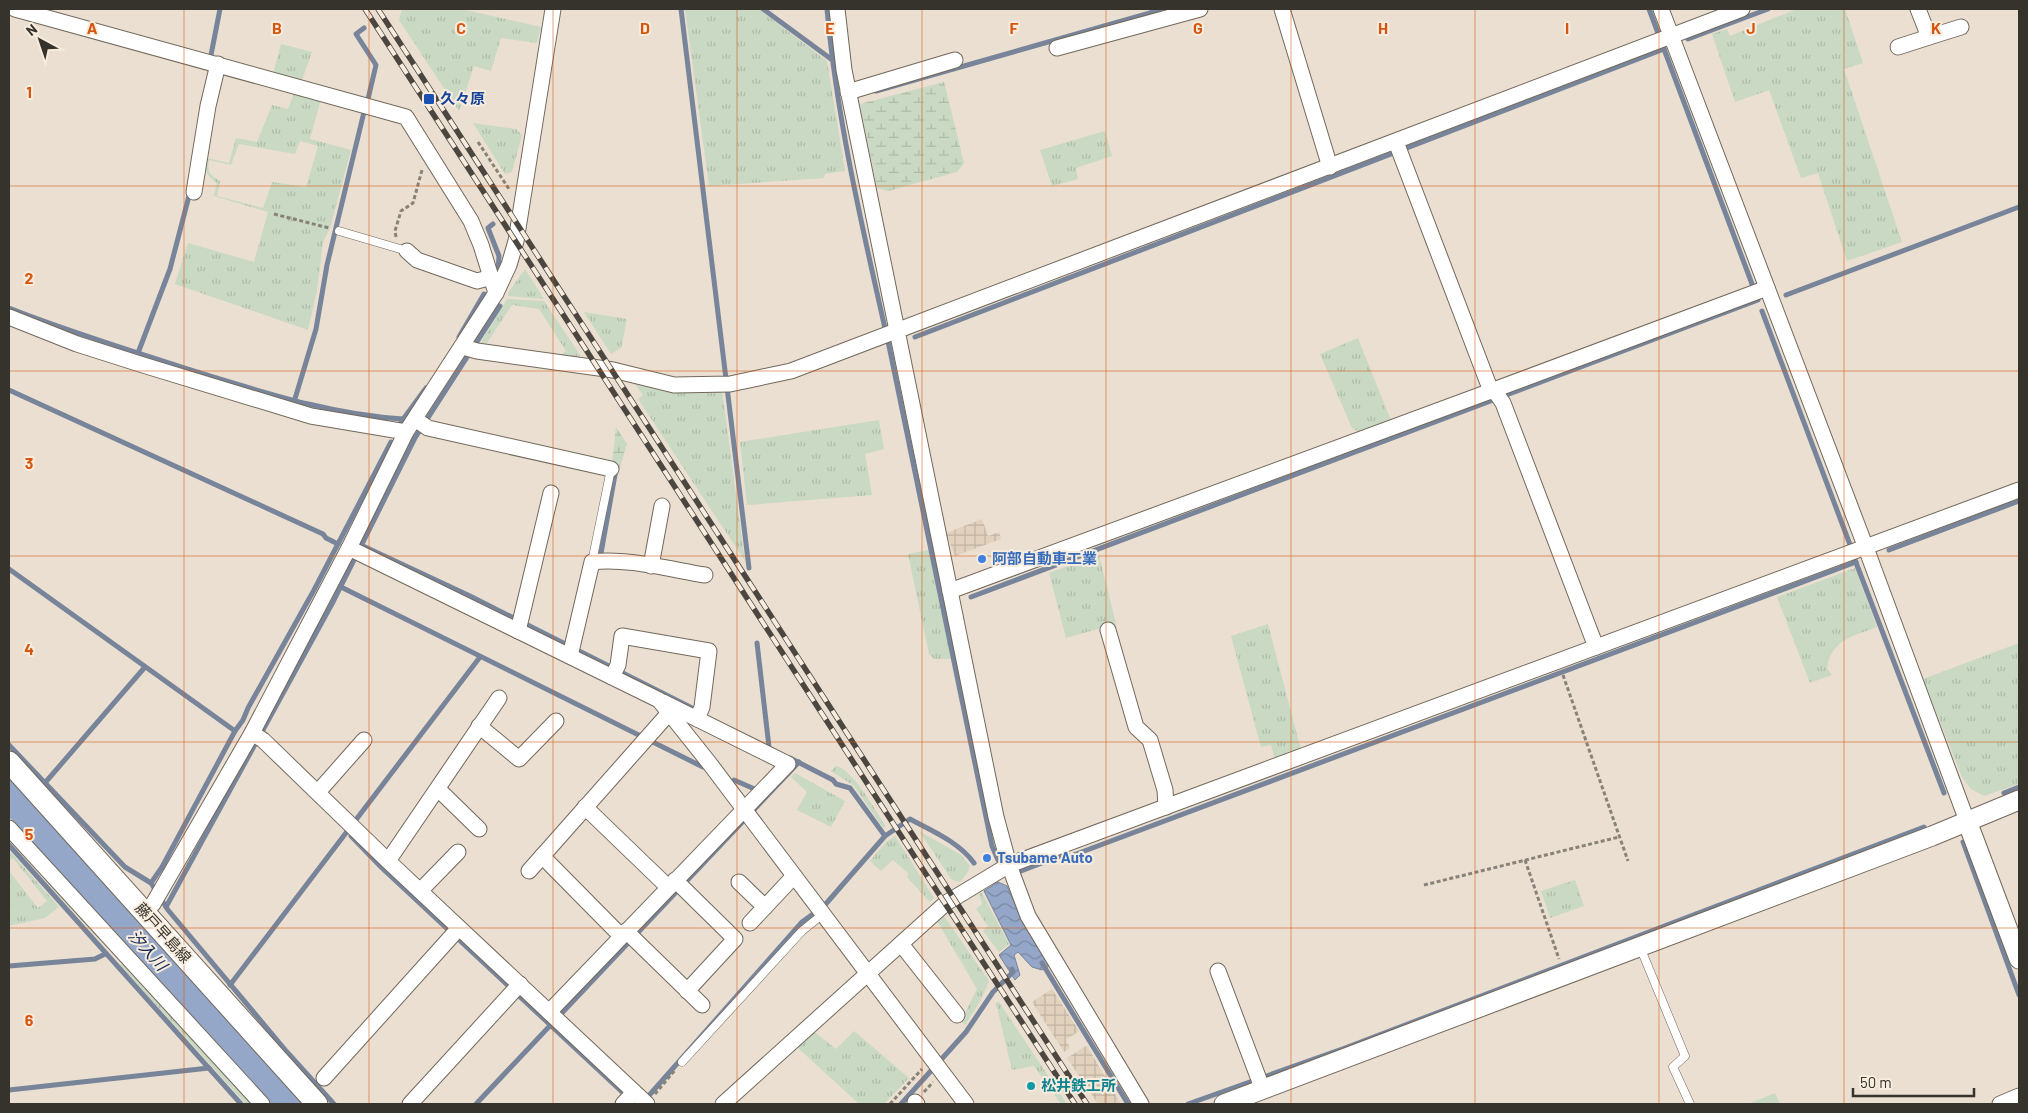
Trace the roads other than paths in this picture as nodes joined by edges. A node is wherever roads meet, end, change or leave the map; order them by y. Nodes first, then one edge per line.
1 (15, 9) edge
2 (553, 9) edge
3 (837, 9) edge
4 (1200, 9) edge
5 (1282, 9) edge
6 (1661, 9) edge
7 (1742, 9) edge
8 (1918, 9) edge
9 (1961, 27) dead end
10 (1929, 37) junction
11 (1665, 38) junction
12 (1898, 47) dead end
13 (1057, 48) dead end
14 (955, 60) dead end
15 (218, 64) junction
16 (848, 92) junction
17 (1398, 148) junction
18 (1330, 167) junction
19 (194, 192) dead end
20 (336, 230) road end
21 (404, 250) joint
22 (492, 277) junction
23 (1759, 291) junction
24 (496, 293) junction
25 (9, 317) edge
26 (889, 334) junction
27 (470, 349) junction
28 (1497, 396) junction
29 (421, 423) junction
30 (406, 432) junction
31 (611, 469) joint
32 (2019, 490) edge
33 (551, 493) dead end
34 (662, 506) dead end
35 (1858, 551) junction
36 (356, 552) junction
37 (598, 561) junction
38 (651, 566) junction
39 (705, 575) dead end
40 (950, 591) junction
41 (520, 625) junction
42 (1108, 630) dead end
43 (1596, 647) junction
44 (571, 651) junction
45 (615, 672) junction
46 (499, 698) dead end
47 (658, 700) junction
48 (668, 712) junction
49 (700, 714) junction
50 (556, 722) dead end
51 (480, 726) junction
52 (257, 736) junction
53 (364, 740) dead end
54 (9, 762) edge
55 (438, 790) junction
56 (318, 792) junction
57 (2019, 800) edge
58 (585, 807) junction
59 (1166, 807) junction
60 (747, 814) junction
61 (1966, 821) junction
62 (9, 828) edge
63 (479, 829) dead end
64 (458, 852) dead end
65 (542, 856) junction
66 (388, 861) junction
67 (1009, 865) junction
68 (529, 870) dead end
69 (794, 876) junction
70 (739, 882) dead end
71 (677, 885) junction
72 (420, 891) junction
73 (154, 901) junction
74 (765, 907) junction
75 (821, 912) junction
76 (750, 923) dead end
77 (455, 933) junction
78 (629, 936) junction
79 (900, 944) junction
80 (1640, 947) junction
81 (2019, 959) edge
82 (1218, 971) dead end
83 (867, 975) junction
84 (516, 989) junction
85 (687, 990) junction
86 (702, 1005) dead end
87 (957, 1015) dead end
88 (553, 1016) junction
89 (682, 1062) road end
90 (324, 1078) dead end
91 (1260, 1083) junction
92 (2019, 1096) edge
93 (636, 1101) edge
94 (262, 1104) edge
95 (317, 1104) edge
96 (410, 1104) edge
97 (723, 1104) edge
98 (966, 1104) edge
99 (1141, 1104) edge
100 (1224, 1104) edge
101 (1690, 1104) edge
102 (2000, 1104) edge

1 - 15 street
2 - 24 street
3 - 16 street
4 - 13 street
5 - 18 street
6 - 11 street
7 - 11 street
8 - 10 street
9 - 10 street
10 - 12 street
11 - 17 street
11 - 23 street
14 - 16 street
15 - 19 street
15 - 22 street
16 - 26 street
17 - 18 street
17 - 28 street
18 - 26 street
20 - 21 lane
21 - 22 street
22 - 24 street
23 - 28 street
23 - 35 street
24 - 27 street
25 - 30 street
26 - 27 street
26 - 40 street
27 - 29 street
28 - 40 street
28 - 43 street
29 - 30 street
29 - 31 street
30 - 36 street
31 - 37 lane
32 - 35 street
33 - 41 street
34 - 38 street
35 - 43 street
35 - 61 street
36 - 41 street
36 - 52 street
37 - 38 street
37 - 44 street
38 - 39 street
40 - 67 street
41 - 44 street
42 - 59 street
43 - 59 street
44 - 45 street
45 - 47 street
45 - 49 street
46 - 51 street
47 - 48 street
47 - 49 street
48 - 58 street
48 - 60 street
49 - 60 street
50 - 51 street
51 - 55 street
52 - 56 street
52 - 73 street
53 - 56 street
54 - 73 main road, 藤戸早島線
55 - 63 street
55 - 66 street
56 - 66 street
57 - 61 street
58 - 65 street
58 - 71 street
59 - 67 street
60 - 69 street
60 - 71 street
61 - 80 street
61 - 81 street
62 - 94 street
64 - 72 street
65 - 68 street
65 - 78 street
66 - 72 street
67 - 79 street
67 - 99 street
69 - 74 street
69 - 75 street
70 - 74 street
71 - 78 street
71 - 85 street
72 - 77 street
73 - 95 main road, 藤戸早島線
74 - 76 street
75 - 83 street
75 - 89 lane
77 - 84 street
77 - 90 street
78 - 85 street
78 - 88 street
79 - 83 street
79 - 87 street
80 - 91 street
80 - 101 lane
82 - 91 street
83 - 97 street
83 - 98 street
84 - 88 street
84 - 96 street
85 - 86 street
88 - 93 street
91 - 100 street
92 - 102 street

